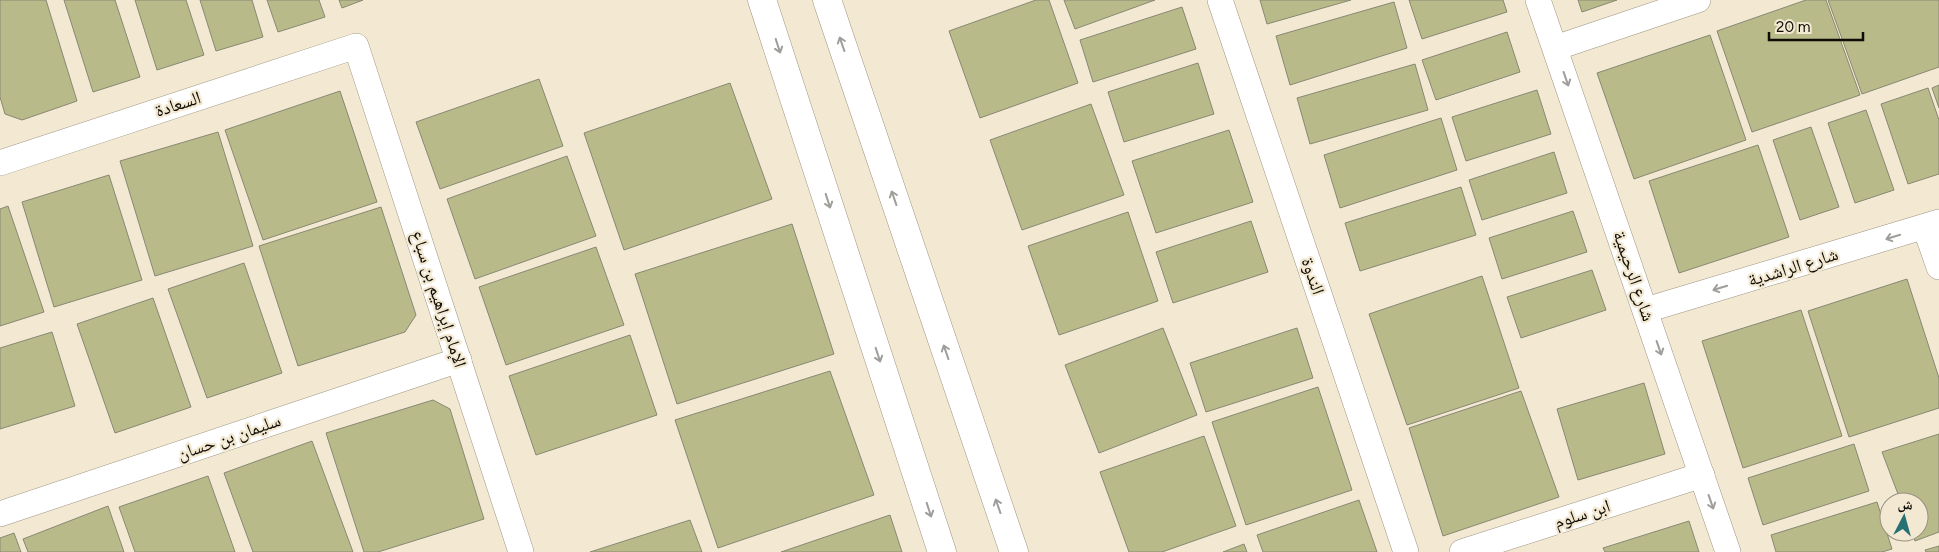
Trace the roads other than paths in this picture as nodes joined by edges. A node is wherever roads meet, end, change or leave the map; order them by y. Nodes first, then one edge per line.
1 (762, 0) edge
2 (827, 0) edge
3 (1220, 0) edge
4 (1538, 0) edge
5 (1698, 0) edge
6 (356, 46) joint
7 (1555, 48) junction
8 (0, 163) edge
9 (1932, 224) edge
10 (1939, 267) edge
11 (1646, 310) junction
12 (459, 360) junction
13 (1702, 475) junction
14 (0, 514) edge
15 (521, 552) edge
16 (942, 552) edge
17 (1014, 552) edge
18 (1406, 552) edge
19 (1462, 552) edge
20 (1728, 552) edge

1 -> 16 street
17 -> 2 street
3 - 18 street, الندوة
4 - 7 street, شارع الرحيمية
5 - 7 street
6 - 8 street, السعادة
6 - 12 street, الإمام إبراهيم بن سباع
7 -> 11 street, شارع الرحيمية
9 - 10 street
9 -> 11 street, شارع الراشدية
11 -> 13 street, شارع الرحيمية
12 - 14 street, سليمان بن حسان
12 - 15 street, الإمام إبراهيم بن سباع
13 - 19 street, ابن سلوم
13 -> 20 street, شارع الرحيمية

